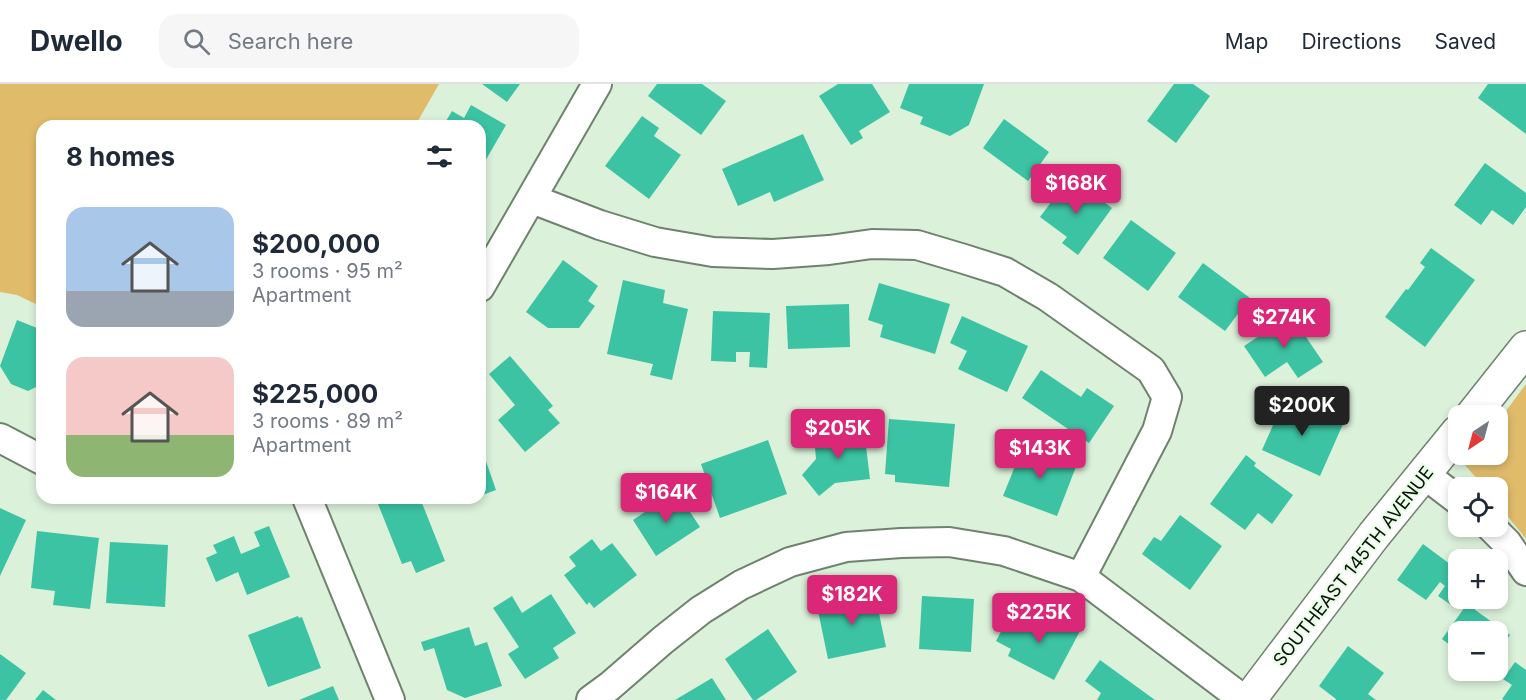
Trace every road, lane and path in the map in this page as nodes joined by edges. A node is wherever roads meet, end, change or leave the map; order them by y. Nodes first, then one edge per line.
1 (597, 84) edge
2 (532, 199) junction
3 (486, 277) edge
4 (1526, 348) edge
5 (1481, 405) edge
6 (0, 438) edge
7 (1448, 444) edge
8 (36, 457) edge
9 (1424, 474) junction
10 (1448, 492) edge
11 (309, 504) edge
12 (1501, 537) edge
13 (1526, 571) edge
14 (1081, 577) junction
15 (390, 700) edge
16 (591, 700) edge
17 (1244, 700) edge
18 (1249, 700) edge

1 - 2 street
2 - 3 street
2 - 14 street
4 - 5 street
6 - 8 street
7 - 9 street, SOUTHEAST 145TH AVENUE
9 - 10 street
9 - 18 street, SOUTHEAST 145TH AVENUE
11 - 15 street
12 - 13 street
14 - 16 street
14 - 17 street

